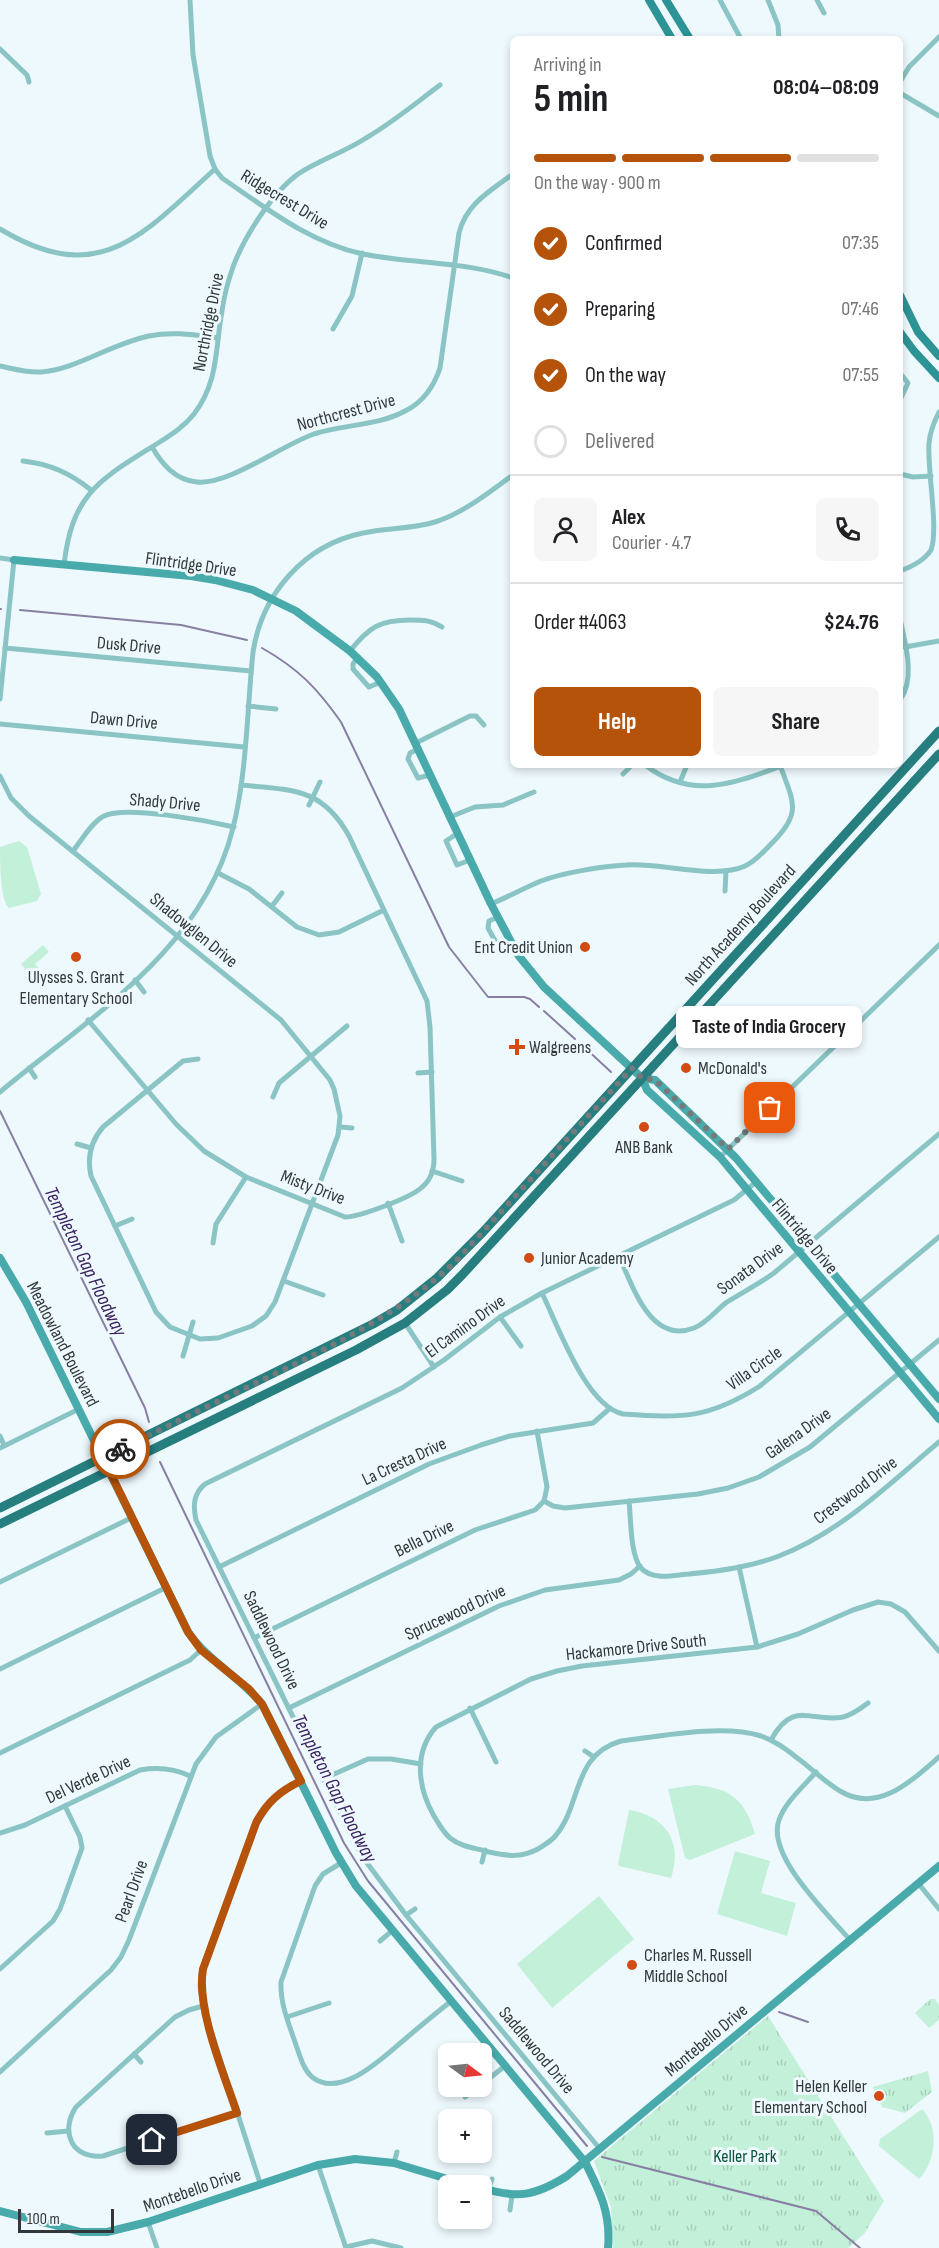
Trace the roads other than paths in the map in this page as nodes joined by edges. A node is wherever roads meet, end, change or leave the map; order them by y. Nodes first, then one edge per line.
1 (190, 0) edge
2 (648, 0) edge
3 (666, 0) edge
4 (720, 0) edge
5 (768, 0) edge
6 (817, 0) edge
7 (824, 13) dead end
8 (670, 36) edge
9 (688, 36) edge
10 (739, 36) edge
11 (779, 36) edge
12 (939, 38) edge
13 (0, 49) edge
14 (903, 77) edge
15 (29, 82) dead end
16 (440, 86) dead end
17 (903, 95) edge
18 (939, 116) edge
19 (215, 169) junction
20 (510, 176) edge
21 (267, 208) junction
22 (0, 229) edge
23 (362, 253) junction
24 (455, 265) junction
25 (510, 278) edge
26 (903, 302) edge
27 (333, 329) dead end
28 (903, 336) edge
29 (218, 338) junction
30 (939, 356) edge
31 (0, 366) edge
32 (903, 377) edge
33 (939, 378) edge
34 (903, 394) edge
35 (939, 412) edge
36 (152, 447) junction
37 (23, 461) dead end
38 (903, 475) edge
39 (931, 476) junction
40 (510, 477) edge
41 (91, 490) junction
42 (0, 558) edge
43 (14, 560) junction
44 (64, 565) junction
45 (903, 570) edge
46 (272, 598) junction
47 (442, 627) dead end
48 (903, 636) edge
49 (939, 641) edge
50 (905, 647) junction
51 (5, 648) junction
52 (351, 651) junction
53 (358, 657) junction
54 (251, 672) junction
55 (381, 682) junction
56 (903, 692) edge
57 (0, 699) edge
58 (248, 706) junction
59 (471, 708) dead end
60 (276, 709) dead end
61 (470, 716) junction
62 (0, 724) edge
63 (484, 725) dead end
64 (939, 731) edge
65 (417, 746) junction
66 (244, 747) junction
67 (939, 754) edge
68 (629, 768) edge
69 (650, 768) edge
70 (686, 768) edge
71 (773, 768) edge
72 (782, 768) edge
73 (623, 774) dead end
74 (430, 775) junction
75 (0, 776) edge
76 (320, 782) dead end
77 (680, 782) junction
78 (240, 785) junction
79 (534, 792) dead end
80 (313, 797) junction
81 (309, 805) dead end
82 (450, 817) junction
83 (234, 827) junction
84 (458, 833) junction
85 (73, 851) junction
86 (645, 856) dead end
87 (470, 860) junction
88 (645, 865) junction
89 (726, 871) junction
90 (218, 873) junction
91 (724, 891) dead end
92 (282, 894) dead end
93 (491, 904) junction
94 (272, 906) junction
95 (384, 910) junction
96 (498, 917) junction
97 (179, 937) junction
98 (510, 942) junction
99 (939, 945) edge
100 (135, 980) junction
101 (431, 988) dead end
102 (144, 992) dead end
103 (423, 992) junction
104 (88, 1020) junction
105 (347, 1026) dead end
106 (310, 1056) junction
107 (198, 1059) dead end
108 (28, 1068) junction
109 (632, 1068) junction
110 (432, 1072) junction
111 (418, 1073) dead end
112 (36, 1077) dead end
113 (642, 1078) junction
114 (147, 1090) junction
115 (0, 1092) edge
116 (273, 1097) dead end
117 (698, 1120) junction
118 (340, 1126) junction
119 (352, 1128) dead end
120 (690, 1129) junction
121 (939, 1134) edge
122 (77, 1144) dead end
123 (91, 1148) junction
124 (728, 1149) junction
125 (720, 1157) junction
126 (432, 1172) junction
127 (246, 1177) junction
128 (462, 1181) dead end
129 (756, 1182) junction
130 (747, 1190) junction
131 (388, 1203) junction
132 (312, 1204) junction
133 (132, 1219) dead end
134 (115, 1226) junction
135 (939, 1237) edge
136 (402, 1241) dead end
137 (213, 1243) dead end
138 (808, 1244) junction
139 (798, 1252) junction
140 (619, 1256) junction
141 (0, 1258) edge
142 (284, 1281) junction
143 (542, 1293) junction
144 (322, 1295) dead end
145 (859, 1304) junction
146 (849, 1311) junction
147 (501, 1317) junction
148 (193, 1322) dead end
149 (405, 1323) junction
150 (189, 1336) junction
151 (939, 1340) edge
152 (521, 1346) dead end
153 (183, 1356) dead end
154 (909, 1364) junction
155 (434, 1367) junction
156 (900, 1372) junction
157 (939, 1399) edge
158 (79, 1409) junction
159 (609, 1409) junction
160 (939, 1419) edge
161 (537, 1431) junction
162 (0, 1436) edge
163 (939, 1442) edge
164 (2, 1446) edge
165 (103, 1458) junction
166 (109, 1472) junction
167 (195, 1497) joint
168 (544, 1501) junction
169 (629, 1501) junction
170 (0, 1508) edge
171 (131, 1518) junction
172 (0, 1524) edge
173 (219, 1566) junction
174 (640, 1566) junction
175 (739, 1567) junction
176 (0, 1582) edge
177 (165, 1588) junction
178 (885, 1594) dead end
179 (885, 1602) junction
180 (254, 1638) junction
181 (757, 1647) junction
182 (201, 1650) junction
183 (939, 1651) edge
184 (0, 1669) edge
185 (868, 1703) dead end
186 (262, 1704) junction
187 (289, 1708) junction
188 (470, 1708) junction
189 (771, 1740) junction
190 (585, 1751) dead end
191 (0, 1753) edge
192 (594, 1757) junction
193 (939, 1757) edge
194 (496, 1762) dead end
195 (421, 1764) junction
196 (816, 1772) junction
197 (190, 1776) junction
198 (323, 1779) junction
199 (301, 1781) junction
200 (874, 1799) junction
201 (65, 1806) junction
202 (876, 1808) dead end
203 (0, 1833) edge
204 (485, 1850) junction
205 (482, 1862) dead end
206 (341, 1863) junction
207 (939, 1866) edge
208 (918, 1883) junction
209 (415, 1909) dead end
210 (939, 1909) edge
211 (406, 1915) junction
212 (392, 1931) junction
213 (850, 1940) junction
214 (380, 1941) dead end
215 (0, 1969) edge
216 (450, 2001) junction
217 (329, 2003) dead end
218 (203, 2006) junction
219 (287, 2017) junction
220 (134, 2054) junction
221 (141, 2062) dead end
222 (505, 2066) junction
223 (0, 2072) edge
224 (492, 2076) edge
225 (237, 2113) junction
226 (68, 2131) junction
227 (47, 2133) dead end
228 (600, 2149) junction
229 (397, 2151) dead end
230 (585, 2162) junction
231 (394, 2163) junction
232 (318, 2165) junction
233 (438, 2176) edge
234 (260, 2183) junction
235 (492, 2191) edge
236 (512, 2195) junction
237 (510, 2210) dead end
238 (0, 2211) edge
239 (148, 2222) junction
240 (346, 2247) edge
241 (157, 2248) edge
242 (401, 2248) edge
243 (608, 2248) edge

1 - 19 street, Ridgecrest Drive
2 - 8 main road
3 - 9 main road
4 - 10 street
5 - 11 street
6 - 7 street
12 - 14 street
13 - 15 street
16 - 21 street, Northridge Drive
17 - 18 street
19 - 21 street, Ridgecrest Drive
19 - 22 street
20 - 24 street, Northcrest Drive
21 - 23 street, Ridgecrest Drive
21 - 29 street, Northridge Drive
23 - 24 street, Ridgecrest Drive
23 - 27 street
24 - 25 street, Ridgecrest Drive
24 - 36 street, Northcrest Drive
26 - 30 main road
28 - 33 main road
29 - 31 street
29 - 36 street, Northridge Drive
32 - 34 street
35 - 39 street
36 - 41 street, Northridge Drive
37 - 41 street
38 - 39 street
39 - 45 street
40 - 46 street
41 - 44 street, Northridge Drive
42 - 43 street, Flintridge Drive
43 - 44 street, Flintridge Drive
43 - 51 street
44 - 46 street, Flintridge Drive
46 - 52 street, Flintridge Drive
46 - 54 street
47 - 52 street
48 - 50 street
49 - 50 street
50 - 56 street
51 - 54 street, Dusk Drive
51 - 57 street
52 - 53 street, Flintridge Drive
53 - 55 street, Flintridge Drive
53 - 55 street
54 - 58 street
55 - 65 street, Flintridge Drive
58 - 60 street
58 - 66 street
59 - 61 street
61 - 63 street
61 - 65 street
62 - 66 street, Dawn Drive
64 - 109 highway, North Academy Boulevard
65 - 74 street, Flintridge Drive
65 - 74 street
66 - 78 street
67 - 113 highway, North Academy Boulevard
68 - 73 street
69 - 77 street
70 - 77 street
71 - 77 street
72 - 89 street
74 - 82 street, Flintridge Drive
75 - 85 street, Shadowglen Drive
76 - 80 street
78 - 80 street
78 - 83 street
79 - 82 street
80 - 81 street
80 - 95 street
82 - 84 street, Flintridge Drive
83 - 85 street, Shady Drive
83 - 90 street
84 - 87 street, Flintridge Drive
84 - 87 street
85 - 97 street, Shadowglen Drive
86 - 88 street
87 - 93 street, Flintridge Drive
88 - 89 street
88 - 93 street
89 - 91 street
90 - 94 street
90 - 97 street
92 - 94 street
93 - 96 street, Flintridge Drive
94 - 95 street
95 - 103 street
96 - 98 street, Flintridge Drive
96 - 98 street, Flintridge Drive
97 - 100 street
97 - 106 street, Shadowglen Drive
98 - 109 street, Flintridge Drive
99 - 124 street
100 - 102 street
100 - 104 street
101 - 103 street
103 - 110 street
104 - 108 street
104 - 114 street, Misty Drive
105 - 106 street
106 - 116 street
106 - 118 street, Shadowglen Drive
107 - 114 street
108 - 112 street
108 - 115 street
109 - 113 street, Flintridge Drive
109 - 165 highway, North Academy Boulevard
110 - 111 street
110 - 126 street
113 - 117 street, Flintridge Drive
113 - 120 street, Flintridge Drive
113 - 149 highway, North Academy Boulevard
114 - 123 street
114 - 127 street, Misty Drive
117 - 120 street
117 - 124 street, Flintridge Drive
118 - 119 street
118 - 132 street, Shadowglen Drive
120 - 125 street, Flintridge Drive
121 - 138 street, Sonata Drive
122 - 123 street
123 - 134 street, Shadowglen Drive
124 - 125 street
124 - 129 street, Flintridge Drive
125 - 130 street, Flintridge Drive
126 - 128 street
126 - 131 street, Misty Drive
127 - 132 street, Misty Drive
127 - 137 street
129 - 130 street, El Camino Drive
129 - 138 street, Flintridge Drive
130 - 139 street, Flintridge Drive
130 - 140 street, El Camino Drive
131 - 132 street, Misty Drive
131 - 136 street
132 - 142 street, Shadowglen Drive
133 - 134 street
134 - 150 street, Shadowglen Drive
135 - 145 street, Villa Circle
138 - 139 street, Sonata Drive
138 - 145 street, Flintridge Drive
139 - 140 street, Sonata Drive
139 - 146 street, Flintridge Drive
140 - 143 street, El Camino Drive
141 - 158 street, Meadowland Boulevard
142 - 144 street
142 - 150 street, Shadowglen Drive
143 - 147 street, El Camino Drive
143 - 159 street
145 - 146 street, Villa Circle
145 - 154 street, Flintridge Drive
146 - 156 street, Flintridge Drive
146 - 159 street, Villa Circle
147 - 152 street
147 - 155 street, El Camino Drive
148 - 150 street
149 - 155 street
149 - 166 highway, North Academy Boulevard
150 - 153 street
151 - 154 street, Galena Drive
154 - 156 street, Galena Drive
154 - 157 street, Flintridge Drive
155 - 167 street, El Camino Drive
156 - 160 street, Flintridge Drive
156 - 169 street, Galena Drive
158 - 164 street
158 - 165 street, Meadowland Boulevard
159 - 161 street, La Cresta Drive
161 - 168 street
161 - 173 street, La Cresta Drive
162 - 164 street
163 - 175 street, Crestwood Drive
165 - 166 street, Meadowland Boulevard
165 - 170 highway, North Academy Boulevard
166 - 171 street, Meadowland Boulevard
166 - 172 highway, North Academy Boulevard
167 - 173 street, Saddlewood Drive
168 - 169 street, Galena Drive
168 - 180 street, Bella Drive
169 - 174 street
171 - 176 street
171 - 177 street, Meadowland Boulevard
173 - 180 street, Saddlewood Drive
174 - 175 street, Crestwood Drive
174 - 187 street, Sprucewood Drive
175 - 181 street
177 - 182 street, Meadowland Boulevard
177 - 184 street
178 - 179 street
179 - 181 street, Hackamore Drive South
179 - 183 street
180 - 187 street, Saddlewood Drive
181 - 188 street, Hackamore Drive South
182 - 186 street, Meadowland Boulevard
182 - 191 street
185 - 189 street
186 - 197 street, Pearl Drive
186 - 199 street, Meadowland Boulevard
187 - 198 street, Saddlewood Drive
188 - 194 street
188 - 195 street, Hackamore Drive South
189 - 192 street
189 - 196 street
190 - 192 street
192 - 204 street, Hackamore Drive South
193 - 200 street
195 - 198 street
195 - 204 street, Hackamore Drive South
196 - 200 street
196 - 213 street
197 - 201 street, Del Verde Drive
197 - 223 street, Pearl Drive
198 - 211 street, Saddlewood Drive
199 - 206 street, Meadowland Boulevard
199 - 218 street
200 - 202 street
201 - 203 street, Del Verde Drive
201 - 215 street
204 - 205 street
206 - 212 street, Meadowland Boulevard
206 - 219 street
207 - 208 street, Montebello Drive
208 - 210 street
208 - 213 street, Montebello Drive
209 - 211 street
211 - 228 street, Saddlewood Drive
212 - 214 street
212 - 216 street, Meadowland Boulevard
213 - 228 street, Montebello Drive
216 - 219 street
216 - 222 street, Meadowland Boulevard
217 - 219 street
218 - 220 street
218 - 225 street
220 - 221 street
220 - 226 street
222 - 224 street
222 - 230 street, Meadowland Boulevard
225 - 226 street
225 - 234 street
226 - 227 street
228 - 230 street, Montebello Drive
229 - 231 street
230 - 236 street, Montebello Drive
230 - 243 street, Meadowland Boulevard
231 - 232 street, Montebello Drive
231 - 233 street, Montebello Drive
232 - 234 street, Montebello Drive
232 - 240 street
234 - 239 street, Montebello Drive
235 - 236 street, Montebello Drive
236 - 237 street
238 - 239 street, Montebello Drive
239 - 241 street
240 - 242 street

